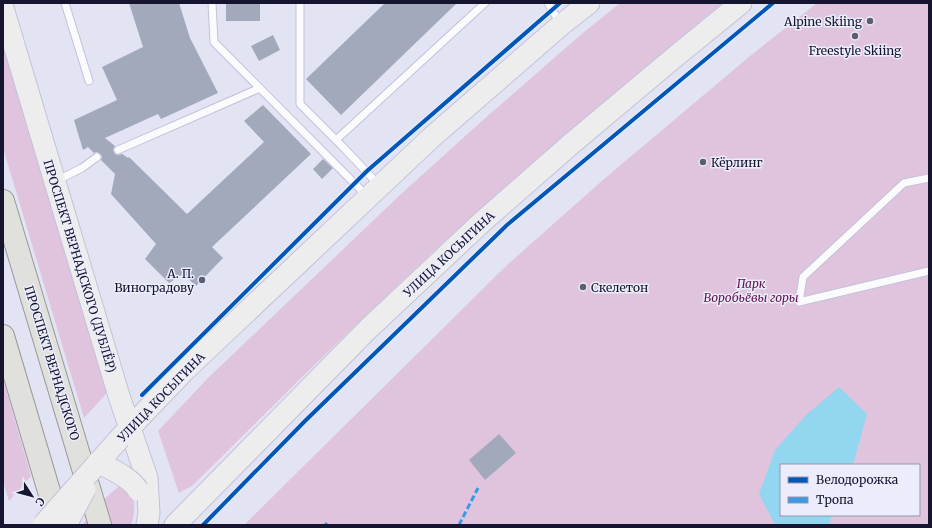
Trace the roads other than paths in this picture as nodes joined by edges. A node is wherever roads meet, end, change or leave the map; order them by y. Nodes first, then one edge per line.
1 (65, 3) edge
2 (212, 3) edge
3 (300, 3) edge
4 (485, 3) edge
5 (548, 3) edge
6 (589, 3) edge
7 (741, 3) edge
8 (3, 8) edge
9 (561, 25) junction
10 (89, 81) dead end
11 (260, 88) junction
12 (336, 140) junction
13 (118, 150) dead end
14 (97, 157) dead end
15 (929, 178) edge
16 (55, 181) junction
17 (374, 192) junction
18 (3, 201) edge
19 (929, 271) edge
20 (3, 336) edge
21 (125, 433) junction
22 (98, 462) junction
23 (148, 519) edge
24 (43, 525) edge
25 (59, 525) edge
26 (66, 525) edge
27 (100, 525) edge
28 (175, 525) edge

1 - 10 lane
2 - 11 lane
3 - 12 lane
4 - 12 lane
5 - 9 lane
6 - 9 main road, УЛИЦА КОСЫГИНА
7 - 28 main road, УЛИЦА КОСЫГИНА
8 - 16 main road, ПРОСПЕКТ ВЕРНАДСКОГО (ДУБЛЁР)
9 - 17 main road, УЛИЦА КОСЫГИНА
11 - 13 lane
11 - 17 lane
12 - 17 lane
14 - 16 lane
15 - 19 lane
16 - 21 main road, ПРОСПЕКТ ВЕРНАДСКОГО (ДУБЛЁР)
17 - 21 main road, УЛИЦА КОСЫГИНА
18 - 27 main road, ПРОСПЕКТ ВЕРНАДСКОГО
20 - 25 main road
21 - 22 main road, УЛИЦА КОСЫГИНА, bridge
21 - 23 main road, ПРОСПЕКТ ВЕРНАДСКОГО (ДУБЛЁР)
22 - 23 main road, bridge
22 - 24 main road, УЛИЦА КОСЫГИНА, bridge
22 - 26 main road, bridge

